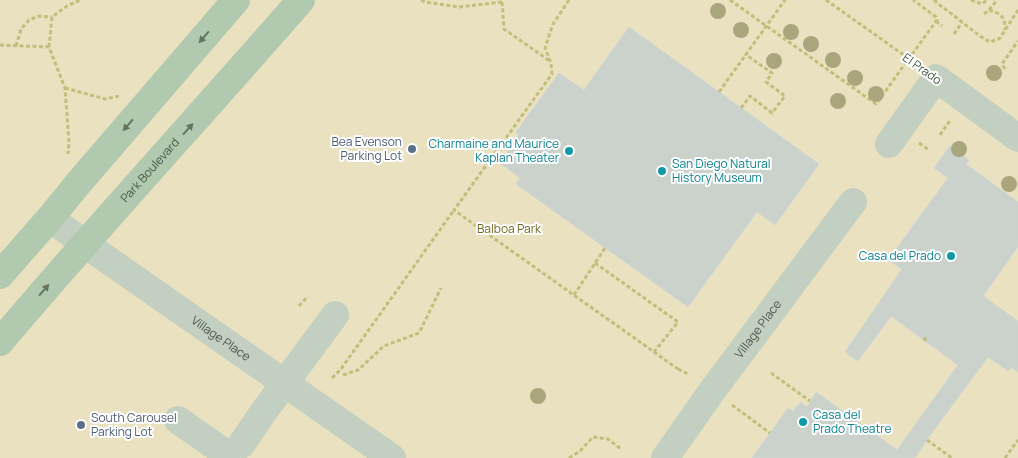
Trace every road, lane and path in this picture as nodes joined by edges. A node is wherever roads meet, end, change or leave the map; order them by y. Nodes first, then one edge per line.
1 (80, 0) edge
2 (236, 0) edge
3 (301, 0) edge
4 (421, 0) edge
5 (569, 0) edge
6 (730, 0) edge
7 (785, 0) edge
8 (826, 0) edge
9 (913, 0) edge
10 (934, 0) edge
11 (971, 0) edge
12 (987, 0) edge
13 (997, 0) edge
14 (502, 1) edge
15 (989, 10) junction
16 (1018, 10) edge
17 (984, 14) dead end
18 (52, 17) junction
19 (936, 21) junction
20 (962, 22) junction
21 (766, 26) junction
22 (942, 26) dead end
23 (1005, 31) junction
24 (954, 34) dead end
25 (1018, 41) edge
26 (0, 45) edge
27 (16, 46) junction
28 (49, 47) junction
29 (745, 54) junction
30 (909, 60) junction
31 (551, 63) junction
32 (1005, 69) dead end
33 (936, 78) junction
34 (65, 88) junction
35 (719, 92) dead end
36 (125, 95) dead end
37 (741, 108) dead end
38 (1018, 138) edge
39 (889, 144) dead end
40 (68, 154) dead end
41 (854, 202) dead end
42 (454, 210) junction
43 (50, 218) junction
44 (85, 244) junction
45 (605, 248) dead end
46 (595, 263) junction
47 (0, 274) edge
48 (441, 288) dead end
49 (574, 295) junction
50 (308, 296) dead end
51 (298, 306) dead end
52 (335, 315) dead end
53 (0, 342) edge
54 (654, 352) junction
55 (771, 372) dead end
56 (688, 374) dead end
57 (343, 375) dead end
58 (332, 378) dead end
59 (285, 383) junction
60 (810, 401) dead end
61 (731, 404) dead end
62 (178, 420) dead end
63 (770, 433) dead end
64 (927, 440) dead end
65 (1018, 440) edge
66 (622, 449) dead end
67 (236, 451) edge
68 (392, 458) edge
69 (569, 458) edge
70 (665, 458) edge
71 (952, 458) edge
72 (1005, 458) edge

1 - 18 path
2 -> 43 main road
44 -> 3 main road, Park Boulevard
4 - 14 path
5 - 31 path
6 - 21 path
7 - 21 path
8 - 30 path, El Prado
9 - 19 path
10 - 20 path
11 - 12 path
13 - 15 path
14 - 31 path
15 - 17 path
15 - 23 path
16 - 23 path
18 - 27 path
18 - 28 path
19 - 22 path
19 - 30 path
20 - 23 path
20 - 24 path
21 - 29 path
21 - 30 path
25 - 32 path
26 - 27 path
27 - 28 path
28 - 34 path
29 - 35 path
29 - 37 path
30 - 33 path, El Prado
31 - 42 path
33 - 38 street, El Prado
33 - 39 street
34 - 36 path
34 - 40 path
41 - 70 street, Village Place
42 - 49 path
42 - 58 path
43 - 44 street, Village Place
43 - 47 main road
53 -> 44 main road, Park Boulevard
44 - 59 street, Village Place
45 - 46 path
46 - 49 path
46 - 54 path
48 - 57 path
49 - 54 path
50 - 51 path
52 - 59 street
54 - 56 path
55 - 60 path
59 - 67 street
59 - 68 street, Village Place
61 - 63 path
62 - 67 street
64 - 71 path
65 - 72 path
66 - 69 path

